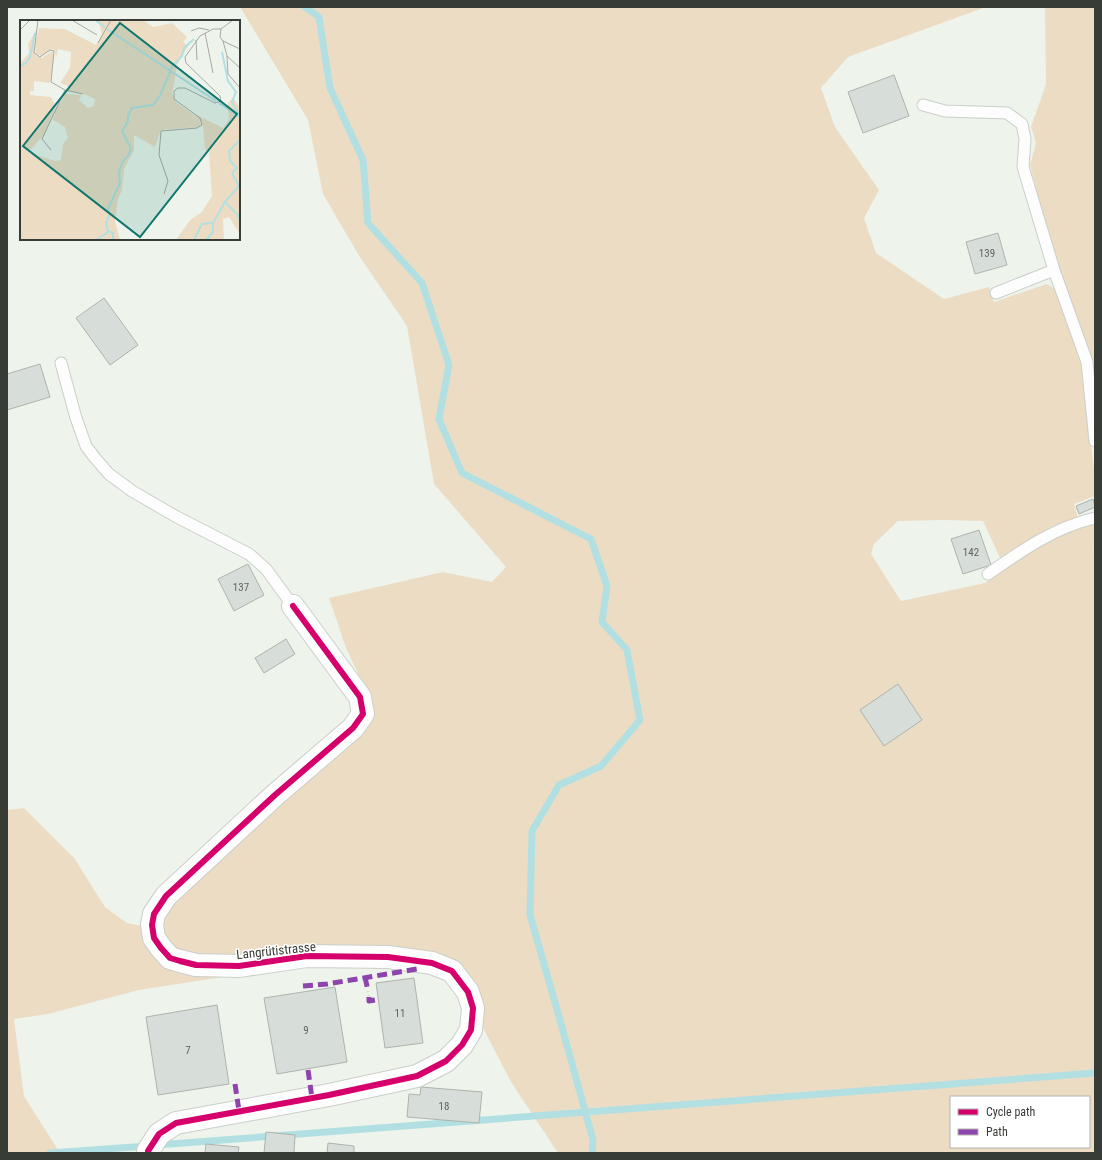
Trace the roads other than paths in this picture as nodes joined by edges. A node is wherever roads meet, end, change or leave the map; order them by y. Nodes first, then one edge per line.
1 (923, 105) dead end
2 (1054, 270) junction
3 (996, 293) dead end
4 (61, 363) dead end
5 (1095, 441) edge
6 (1095, 518) edge
7 (988, 574) dead end
8 (293, 606) joint
9 (148, 1153) edge

1 - 2 lane
2 - 3 lane
2 - 5 lane
4 - 8 lane
6 - 7 lane
8 - 9 street, Langrütistrasse

